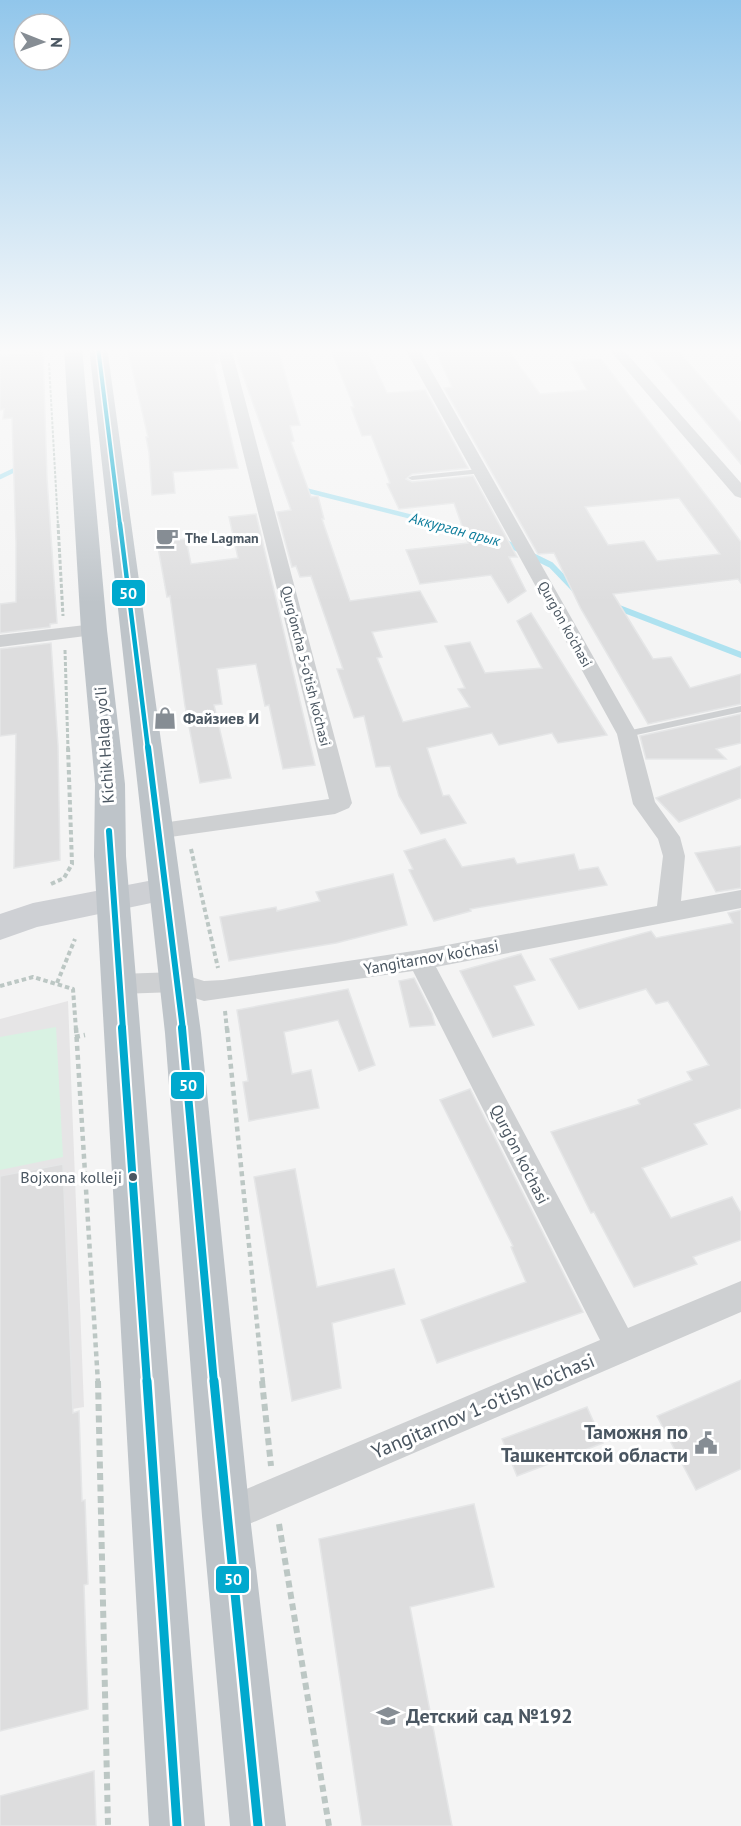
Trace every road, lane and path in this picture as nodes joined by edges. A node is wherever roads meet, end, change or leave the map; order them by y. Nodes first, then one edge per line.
1 (53, 432) edge
2 (79, 432) edge
3 (108, 432) edge
4 (246, 432) edge
5 (458, 432) edge
6 (689, 432) edge
7 (480, 471) junction
8 (412, 478) dead end
9 (741, 493) edge
10 (94, 630) junction
11 (64, 633) junction
12 (0, 641) edge
13 (741, 709) edge
14 (627, 734) junction
15 (156, 831) junction
16 (72, 864) dead end
17 (164, 890) junction
18 (113, 898) junction
19 (741, 899) edge
20 (668, 913) junction
21 (0, 927) edge
22 (75, 939) dead end
23 (420, 960) junction
24 (176, 982) junction
25 (57, 983) junction
26 (119, 984) junction
27 (0, 986) edge
28 (223, 990) junction
29 (86, 1035) dead end
30 (75, 1037) junction
31 (741, 1296) edge
32 (621, 1348) junction
33 (274, 1494) junction
34 (226, 1516) junction
35 (108, 1826) edge
36 (177, 1826) edge
37 (258, 1826) edge
38 (329, 1826) edge

1 - 11 path
2 - 10 highway, Kichik Halqa yo'li
3 - 15 highway
4 - 15 street, Qurg'oncha 5-o'tish ko'chasi
5 - 7 street, Qurg'on ko'chasi
6 - 9 street
7 - 8 lane
7 - 14 street, Qurg'on ko'chasi
10 - 11 street
10 - 18 highway, Kichik Halqa yo'li
11 - 12 street
11 - 16 path
13 - 14 lane
14 - 20 street, Qurg'on ko'chasi
15 - 17 highway
17 - 18 main road
17 - 24 highway
18 - 21 main road
18 - 26 highway, Kichik Halqa yo'li
19 - 20 street, Yangitarnov ko'chasi
20 - 23 street, Yangitarnov ko'chasi
22 - 25 path
23 - 28 street, Yangitarnov ko'chasi
23 - 32 street, Qurg'on ko'chasi
24 - 26 street, Yangitarnov ko'chasi
24 - 28 street, Yangitarnov ko'chasi
24 - 34 highway
25 - 27 path
25 - 30 path
26 - 36 highway, Kichik Halqa yo'li
28 - 33 path
29 - 30 path
30 - 35 path
31 - 32 street, Yangitarnov 1-o'tish ko'chasi
32 - 33 street, Yangitarnov 1-o'tish ko'chasi
33 - 34 street, Yangitarnov 1-o'tish ko'chasi
33 - 38 path
34 - 37 highway

